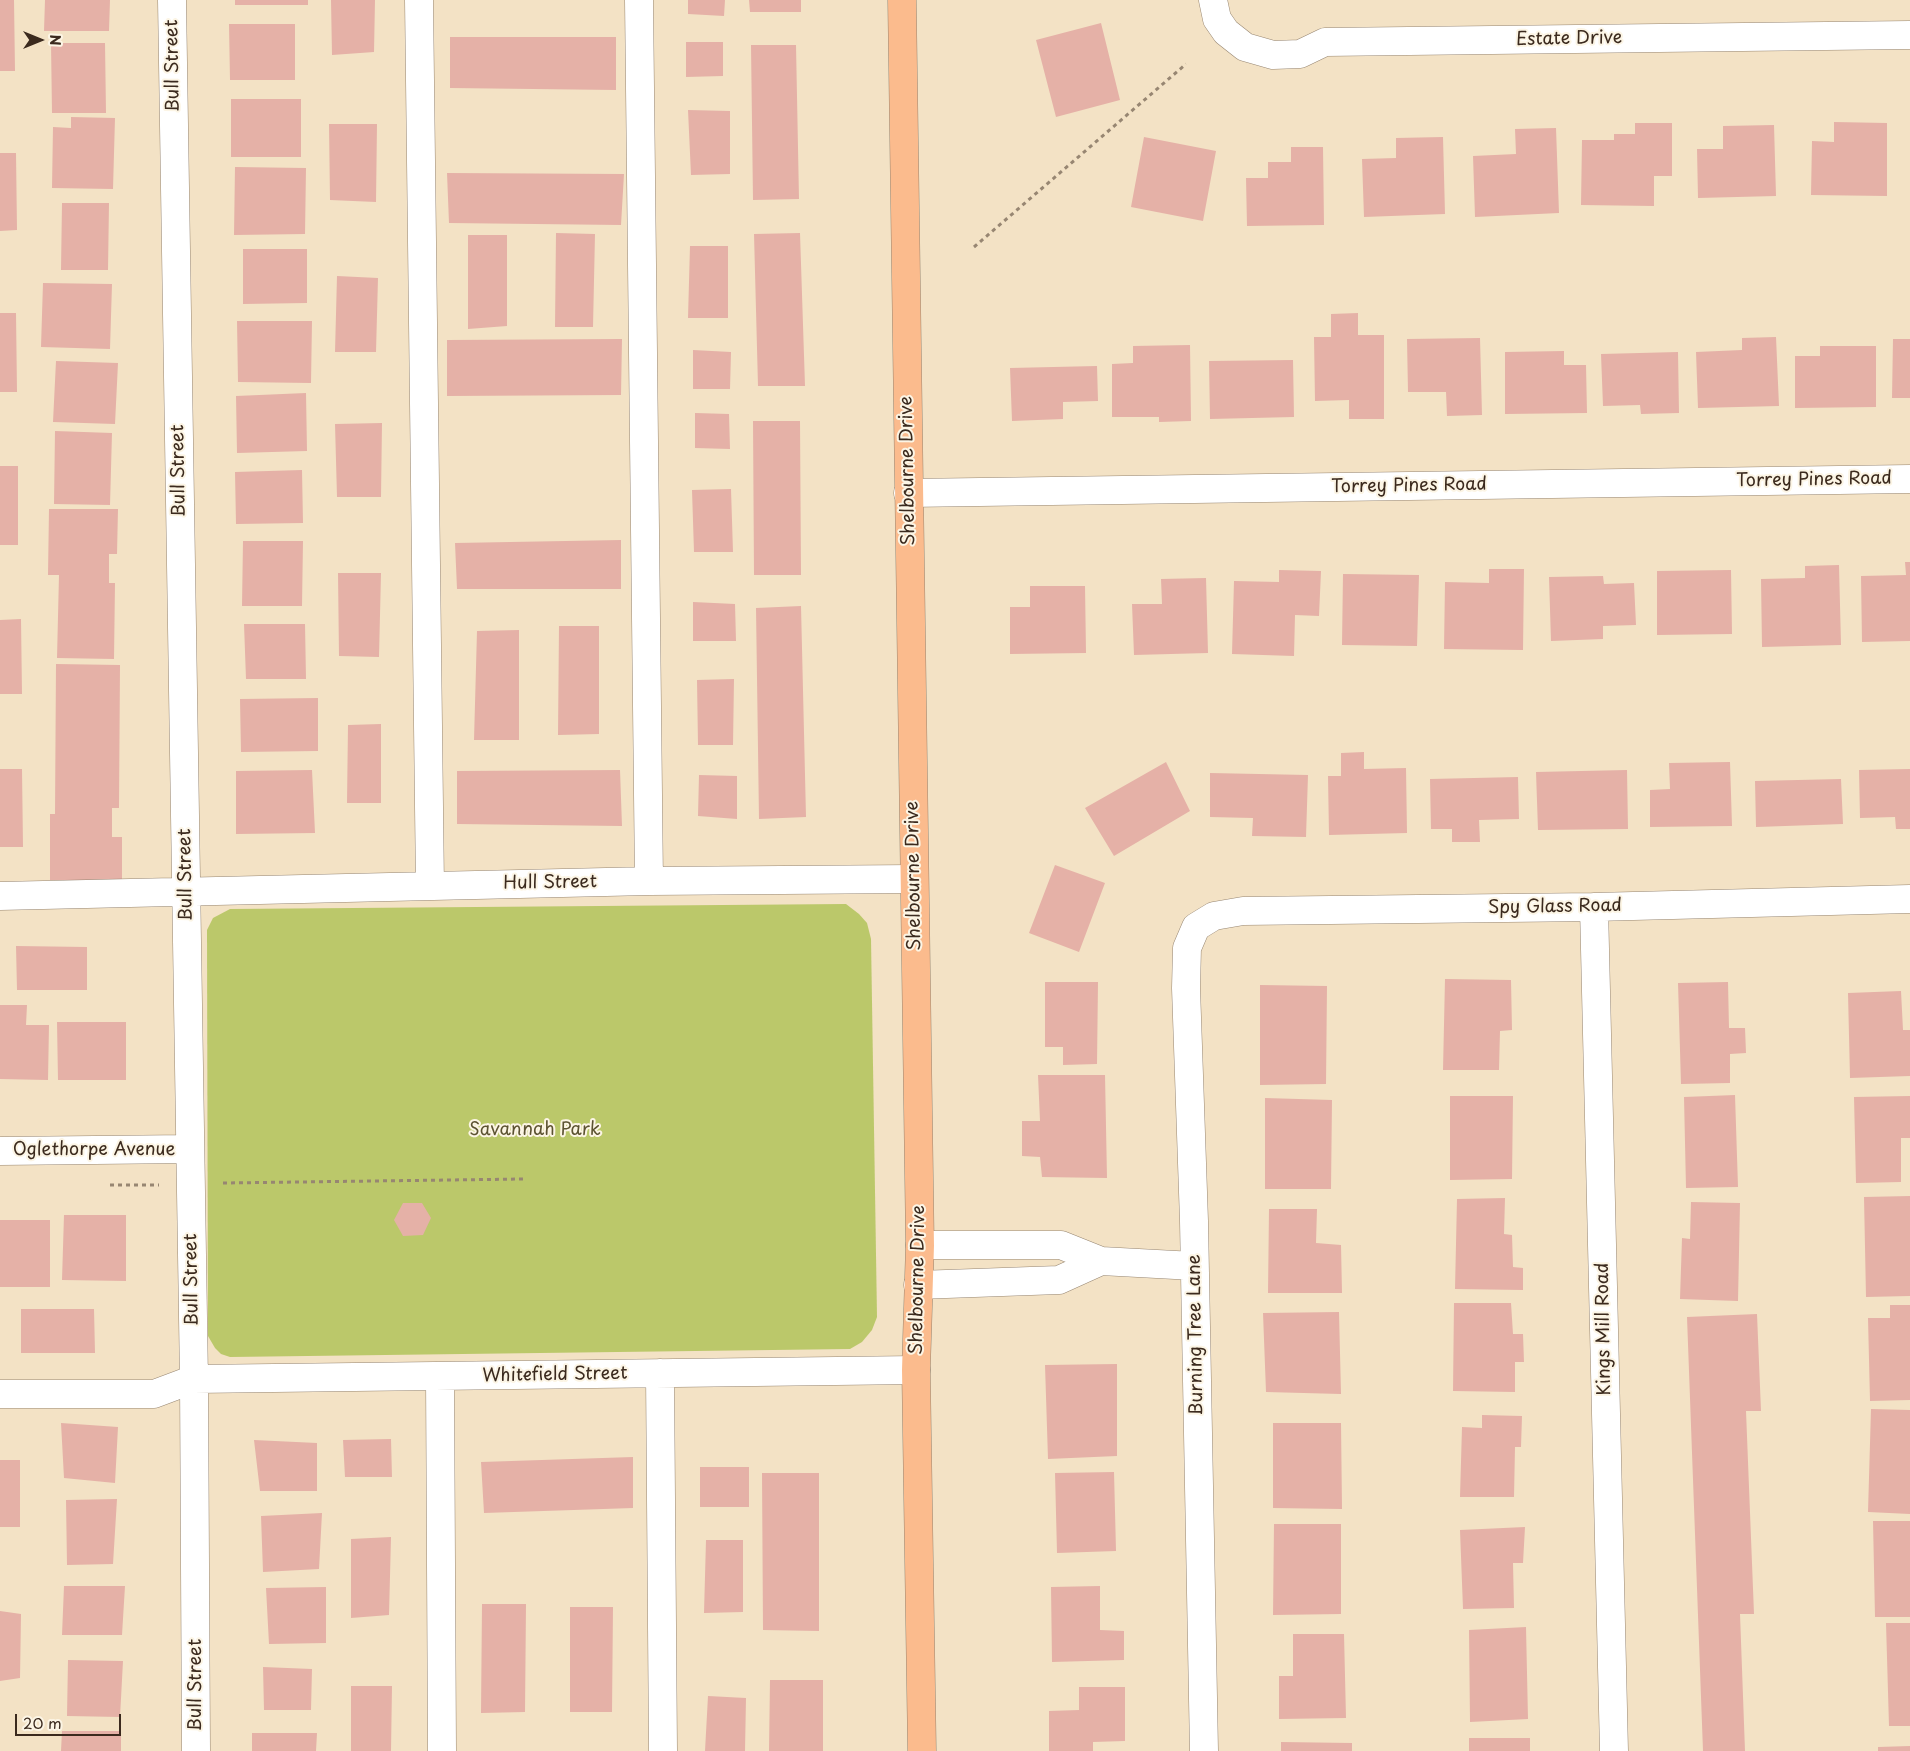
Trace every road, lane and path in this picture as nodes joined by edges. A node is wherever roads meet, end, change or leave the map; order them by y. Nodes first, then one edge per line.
1 (172, 0) edge
2 (419, 0) edge
3 (639, 0) edge
4 (902, 0) edge
5 (1213, 0) edge
6 (1910, 35) edge
7 (1186, 64) dead end
8 (974, 247) dead end
9 (1910, 479) edge
10 (908, 493) junction
11 (914, 879) junction
12 (650, 881) junction
13 (430, 886) junction
14 (186, 892) junction
15 (0, 896) edge
16 (1910, 899) edge
17 (1594, 907) junction
18 (1201, 923) joint
19 (189, 1149) junction
20 (0, 1150) edge
21 (524, 1179) dead end
22 (224, 1183) dead end
23 (920, 1245) junction
24 (1101, 1261) junction
25 (1194, 1266) junction
26 (918, 1285) junction
27 (916, 1370) junction
28 (660, 1373) junction
29 (440, 1376) junction
30 (194, 1379) junction
31 (0, 1394) edge
32 (196, 1751) edge
33 (442, 1751) edge
34 (663, 1751) edge
35 (922, 1751) edge
36 (1204, 1751) edge
37 (1614, 1751) edge

1 - 14 street, Bull Street
2 - 13 street
3 - 12 street
4 - 10 main road, Shelbourne Drive
5 - 6 street, Estate Drive
7 - 8 path
9 - 10 street, Torrey Pines Road
10 - 11 main road, Shelbourne Drive
11 - 12 street, Hull Street
11 - 23 main road, Shelbourne Drive
12 - 13 street, Hull Street
13 - 14 street, Hull Street
14 - 15 street, Hull Street
14 - 19 street, Bull Street
16 - 17 street, Spy Glass Road
17 - 18 street, Spy Glass Road
17 - 37 street, Kings Mill Road
18 - 25 street, Burning Tree Lane
19 - 20 street, Oglethorpe Avenue
19 - 30 street, Bull Street
21 - 22 path
23 - 24 street
23 - 26 main road, Shelbourne Drive
24 - 25 street
24 - 26 street
25 - 36 street, Burning Tree Lane
26 - 27 main road, Shelbourne Drive
27 - 28 street, Whitefield Street
27 - 35 main road, Shelbourne Drive
28 - 29 street, Whitefield Street
28 - 34 street
29 - 30 street, Whitefield Street
29 - 33 street
30 - 31 street, Whitefield Street
30 - 32 street, Bull Street

